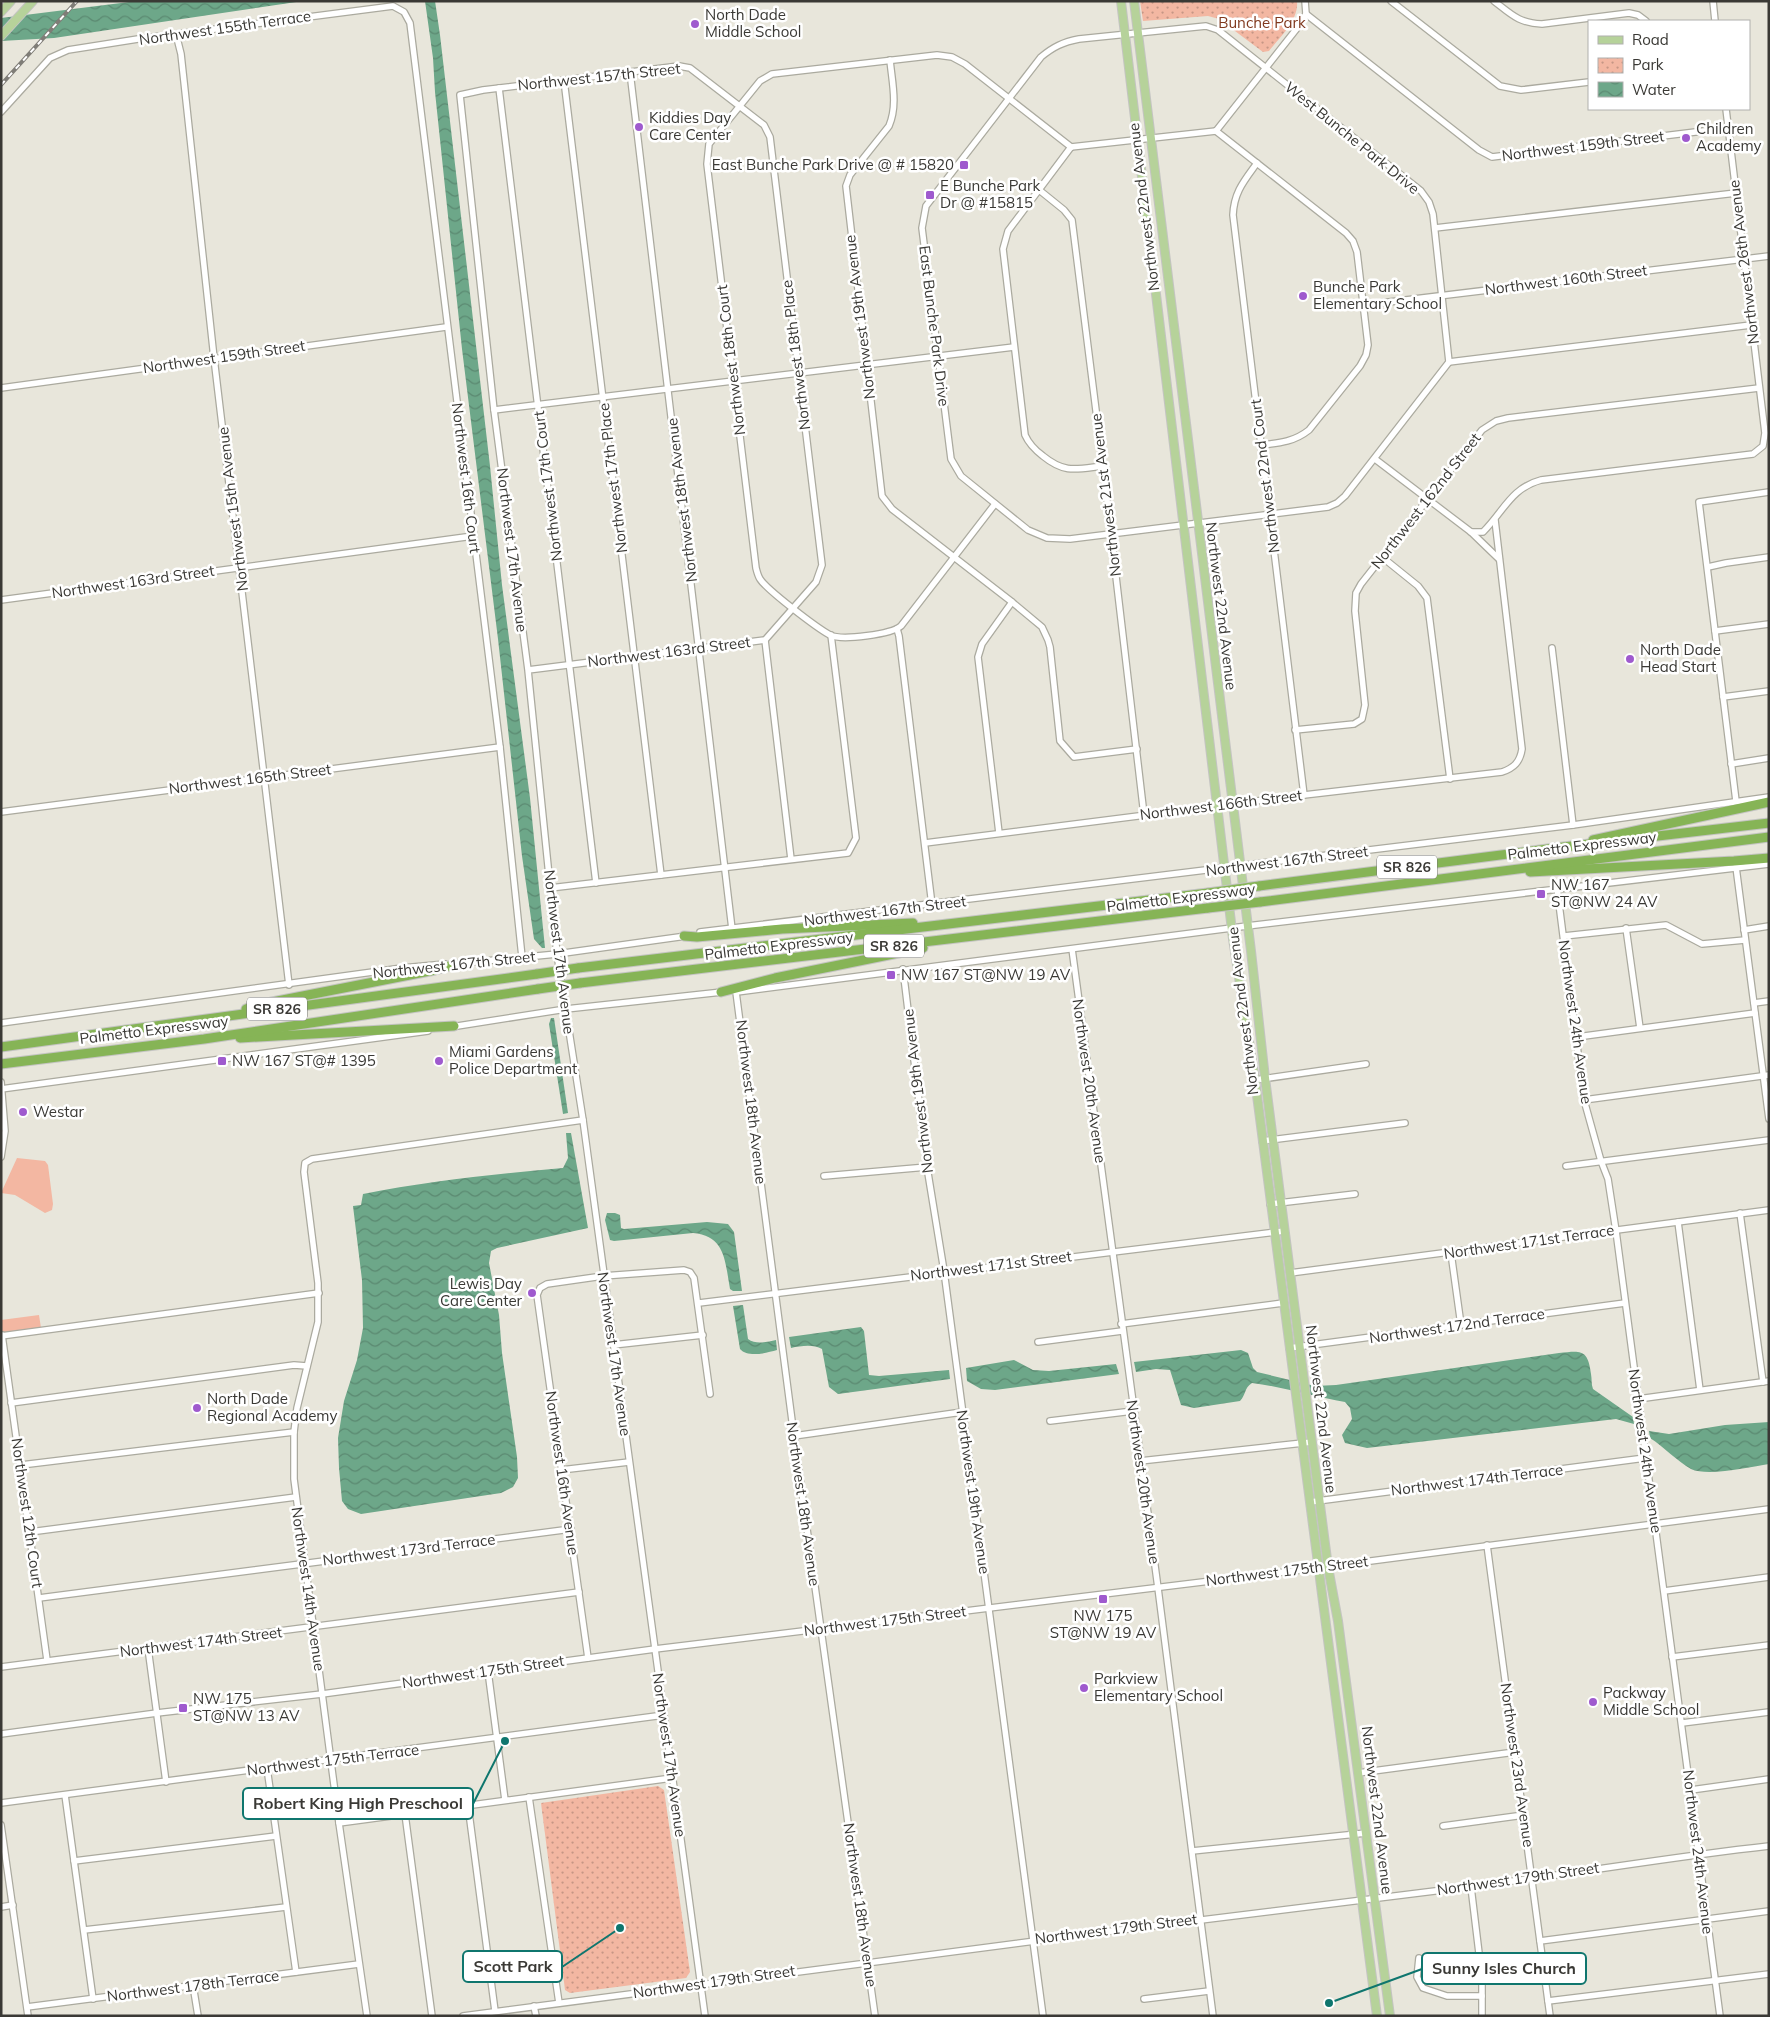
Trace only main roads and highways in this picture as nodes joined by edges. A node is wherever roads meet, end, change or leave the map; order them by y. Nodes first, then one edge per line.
1 (11, 1) edge
2 (33, 1) edge
3 (1121, 1) edge
4 (1134, 1) edge
5 (1, 12) edge
6 (1, 36) edge
7 (1769, 802) edge
8 (1769, 823) edge
9 (1769, 837) edge
10 (1555, 848) junction
11 (1769, 858) edge
12 (1494, 871) junction
13 (948, 924) junction
14 (1000, 934) junction
15 (684, 936) road end
16 (456, 964) road end
17 (721, 992) road end
18 (231, 1015) junction
19 (454, 1026) road end
20 (204, 1039) junction
21 (1, 1047) edge
22 (1, 1064) edge
23 (1377, 2016) edge
24 (1390, 2016) edge

1 - 5 main road
2 - 6 main road
3 - 23 main road, Northwest 22nd Avenue
4 - 24 main road, Northwest 22nd Avenue
7 - 10 highway
8 - 10 highway, Palmetto Expressway / SR 826
9 - 12 highway, Palmetto Expressway / SR 826
10 - 13 highway, Palmetto Expressway / SR 826, bridge
11 - 12 highway
12 - 14 highway, Palmetto Expressway / SR 826, bridge
13 - 15 highway
13 - 18 highway, Palmetto Expressway / SR 826, bridge
14 - 17 highway
14 - 20 highway, Palmetto Expressway / SR 826, bridge
16 - 18 highway
18 - 21 highway, Palmetto Expressway / SR 826
19 - 20 highway
20 - 22 highway, Palmetto Expressway / SR 826

